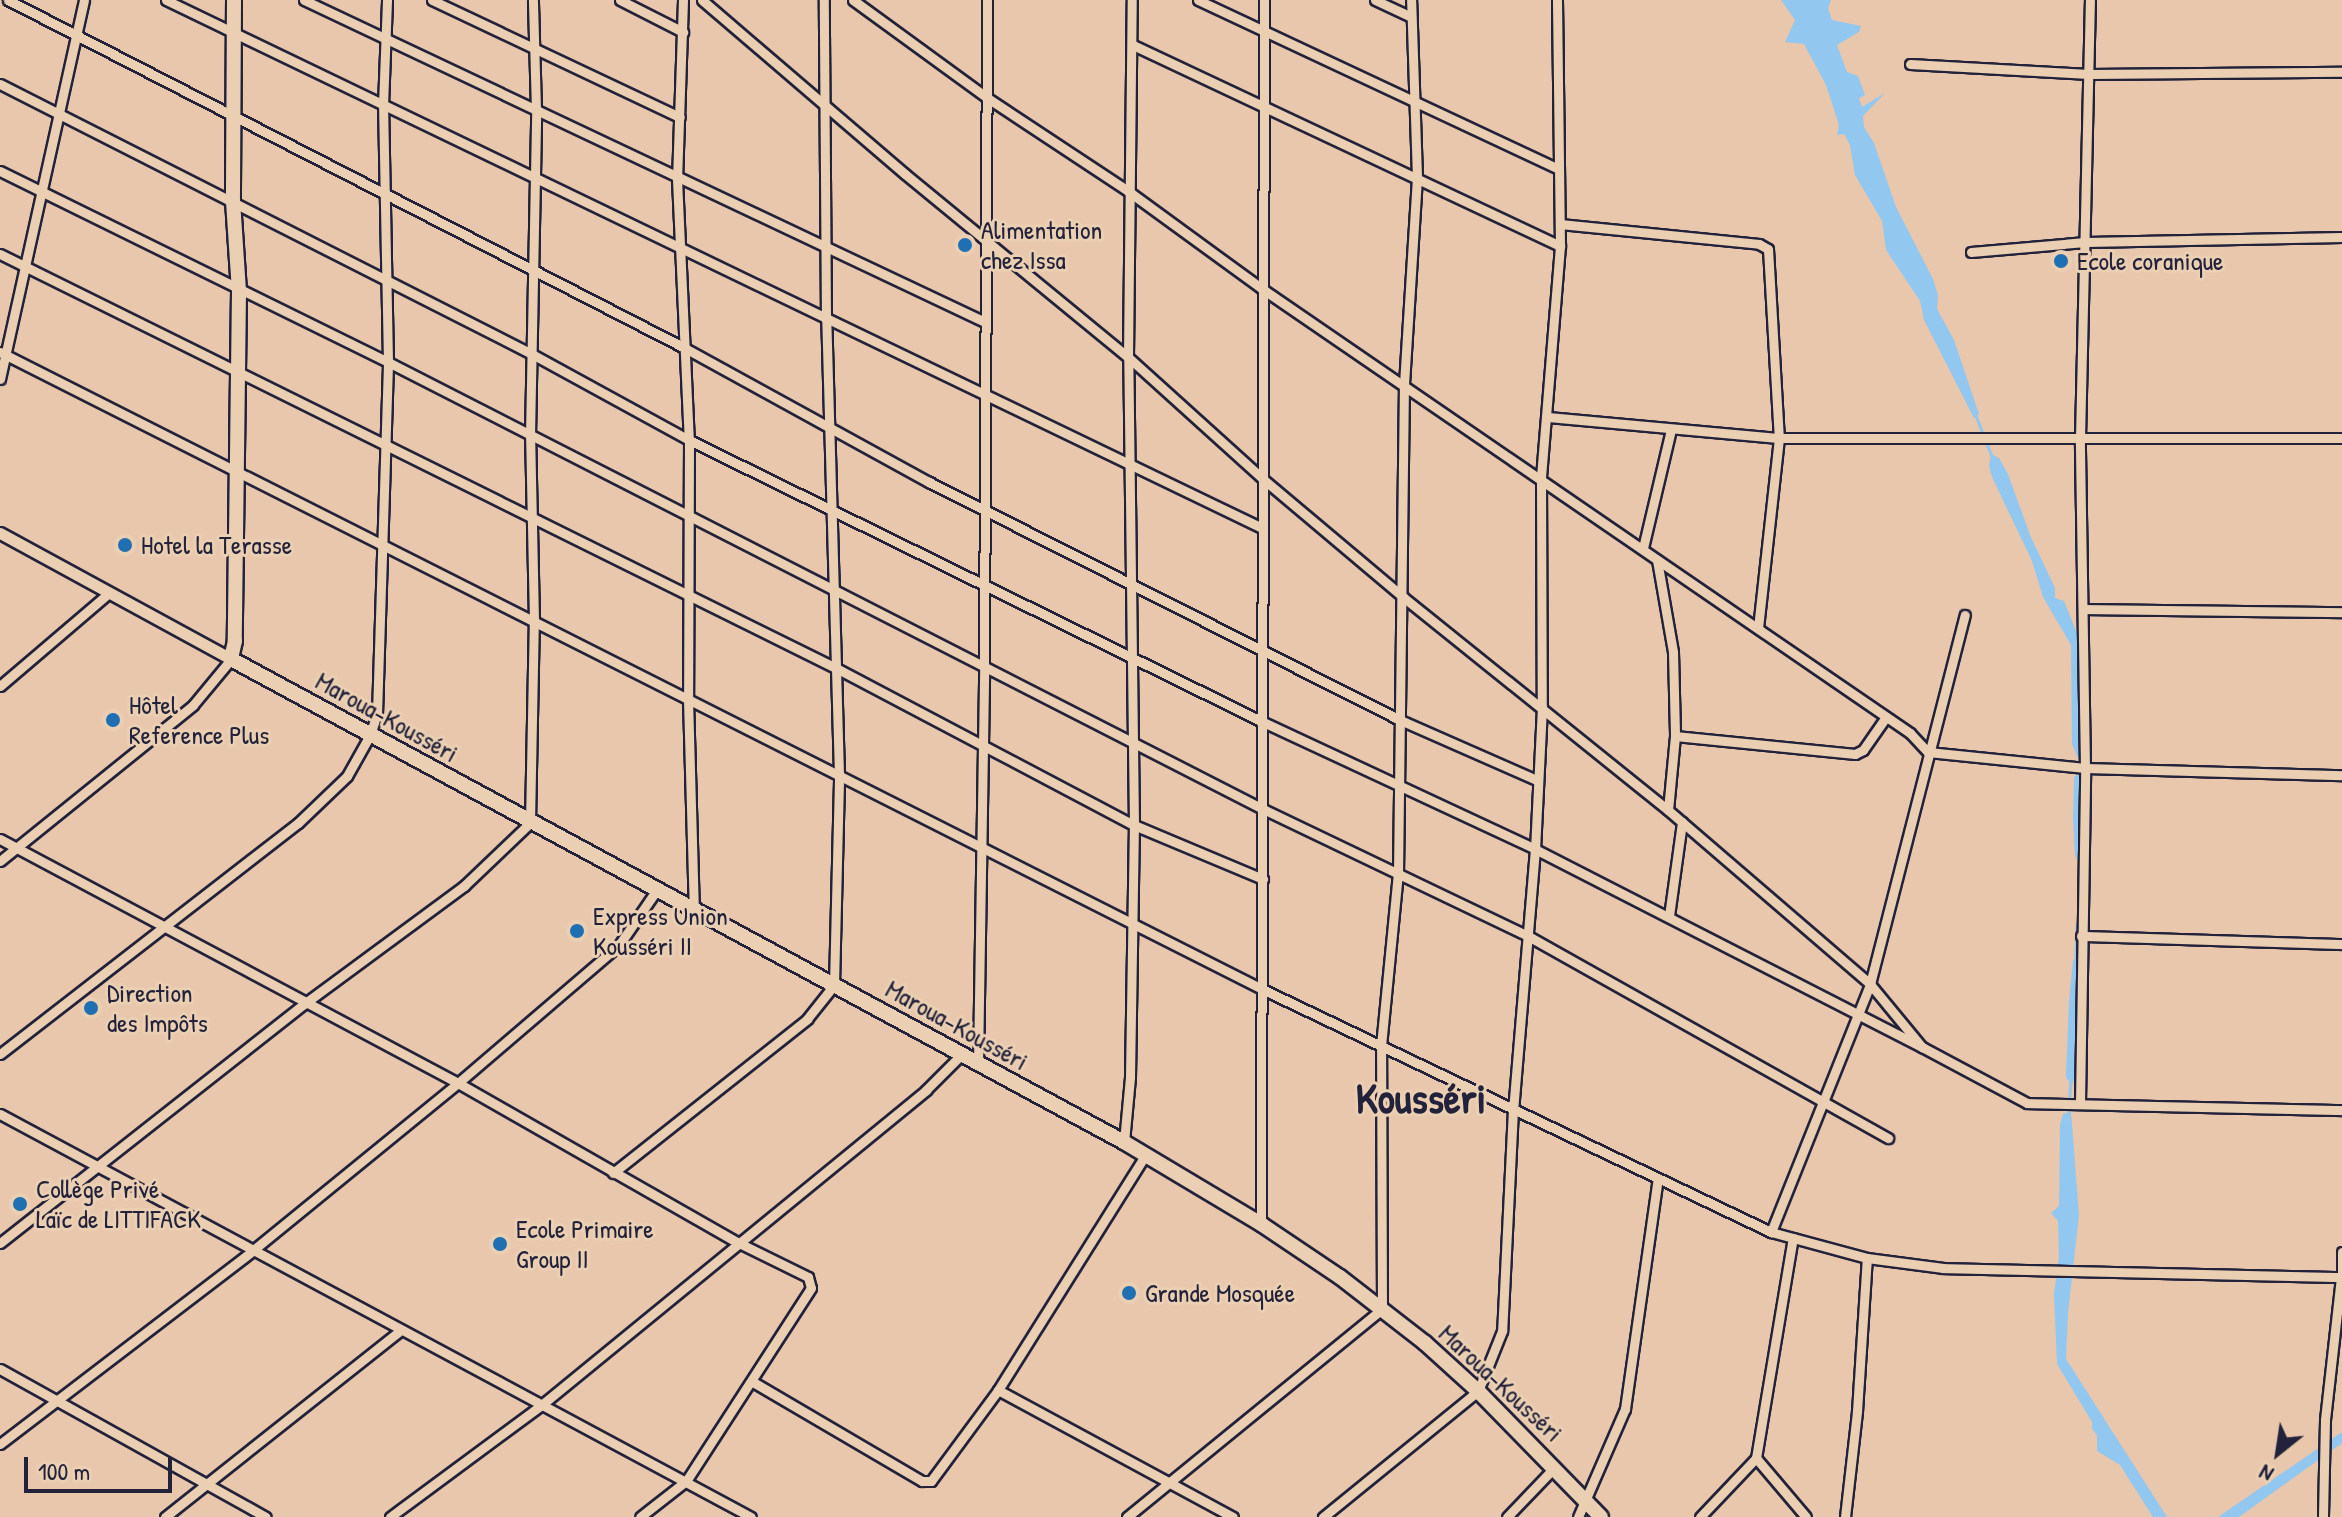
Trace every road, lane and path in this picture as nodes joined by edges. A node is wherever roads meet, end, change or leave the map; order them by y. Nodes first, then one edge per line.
1 (8, 0) edge
2 (84, 0) edge
3 (166, 0) edge
4 (234, 0) edge
5 (304, 0) edge
6 (387, 0) edge
7 (432, 0) edge
8 (533, 0) edge
9 (620, 0) edge
10 (683, 0) edge
11 (702, 0) edge
12 (824, 0) edge
13 (853, 0) edge
14 (987, 0) edge
15 (1132, 0) edge
16 (1198, 0) edge
17 (1264, 0) edge
18 (1375, 0) edge
19 (1411, 0) edge
20 (1557, 0) edge
21 (2090, 0) edge
22 (1411, 17) junction
23 (1264, 31) junction
24 (683, 32) junction
25 (234, 33) junction
26 (77, 34) junction
27 (385, 39) junction
28 (1133, 45) junction
29 (533, 47) junction
30 (1910, 64) dead end
31 (2342, 72) edge
32 (2089, 74) junction
33 (0, 84) edge
34 (986, 97) junction
35 (1264, 104) junction
36 (1417, 104) junction
37 (383, 105) junction
38 (825, 107) junction
39 (536, 110) junction
40 (57, 112) junction
41 (232, 116) junction
42 (680, 117) junction
43 (1557, 168) junction
44 (0, 171) edge
45 (1417, 177) junction
46 (677, 179) junction
47 (535, 180) junction
48 (41, 190) junction
49 (1128, 191) junction
50 (383, 195) junction
51 (233, 201) junction
52 (1560, 224) junction
53 (985, 237) junction
54 (2342, 237) edge
55 (2086, 242) junction
56 (826, 245) junction
57 (1560, 246) junction
58 (683, 250) junction
59 (1971, 252) dead end
60 (0, 254) edge
61 (24, 266) junction
62 (532, 272) junction
63 (388, 281) junction
64 (1261, 288) junction
65 (239, 291) junction
66 (826, 319) junction
67 (985, 322) junction
68 (683, 347) junction
69 (3, 354) edge
70 (532, 354) junction
71 (1128, 357) junction
72 (388, 362) junction
73 (238, 372) junction
74 (0, 379) edge
75 (1404, 384) junction
76 (986, 395) junction
77 (1547, 417) junction
78 (832, 427) junction
79 (1671, 430) junction
80 (530, 436) junction
81 (1779, 438) junction
82 (2080, 438) junction
83 (2342, 438) edge
84 (689, 440) junction
85 (385, 444) junction
86 (1130, 464) junction
87 (237, 472) junction
88 (1541, 477) junction
89 (1263, 479) junction
90 (834, 510) junction
91 (985, 510) junction
92 (530, 518) junction
93 (688, 518) junction
94 (1262, 528) junction
95 (0, 533) edge
96 (382, 545) junction
97 (1643, 548) junction
98 (1657, 560) junction
99 (983, 582) junction
100 (1130, 583) junction
101 (836, 592) junction
102 (109, 593) junction
103 (689, 597) junction
104 (1403, 597) junction
105 (2085, 609) junction
106 (2342, 612) edge
107 (1965, 615) dead end
108 (534, 621) junction
109 (1758, 627) junction
110 (1261, 651) junction
111 (1130, 657) junction
112 (231, 659) junction
113 (984, 667) junction
114 (836, 668) junction
115 (0, 686) edge
116 (688, 699) junction
117 (1542, 707) junction
118 (1886, 717) junction
119 (1400, 720) junction
120 (1261, 721) junction
121 (370, 735) junction
122 (1675, 736) junction
123 (1131, 743) junction
124 (984, 746) junction
125 (1928, 752) junction
126 (2085, 768) junction
127 (839, 775) junction
128 (2342, 775) edge
129 (1537, 780) junction
130 (1398, 786) junction
131 (1263, 809) junction
132 (1668, 810) junction
133 (1682, 822) junction
134 (530, 823) junction
135 (1134, 825) junction
136 (0, 839) edge
137 (982, 847) junction
138 (16, 848) junction
139 (1535, 849) junction
140 (0, 861) edge
141 (1398, 874) junction
142 (1263, 879) junction
143 (656, 891) junction
144 (694, 911) junction
145 (1669, 916) junction
146 (1132, 923) junction
147 (162, 927) junction
148 (1528, 936) junction
149 (2081, 936) junction
150 (2342, 944) edge
151 (1870, 984) junction
152 (834, 985) junction
153 (1264, 990) junction
154 (304, 1004) junction
155 (1858, 1014) junction
156 (1381, 1046) junction
157 (1922, 1047) junction
158 (0, 1054) edge
159 (961, 1055) junction
160 (978, 1064) junction
161 (458, 1083) junction
162 (1823, 1103) junction
163 (2078, 1103) junction
164 (1513, 1109) junction
165 (2342, 1110) edge
166 (0, 1114) edge
167 (1888, 1138) dead end
168 (1124, 1142) junction
169 (1146, 1154) junction
170 (97, 1169) junction
171 (613, 1173) junction
172 (1658, 1178) junction
173 (1261, 1224) junction
174 (1771, 1232) junction
175 (1793, 1238) junction
176 (0, 1243) edge
177 (739, 1243) junction
178 (252, 1251) junction
179 (2342, 1252) edge
180 (1867, 1258) junction
181 (2342, 1277) edge
182 (1382, 1309) junction
183 (401, 1330) junction
184 (0, 1369) edge
185 (753, 1382) junction
186 (998, 1390) junction
187 (1478, 1391) junction
188 (59, 1400) junction
189 (544, 1403) junction
190 (0, 1444) edge
191 (1756, 1458) junction
192 (1555, 1467) junction
193 (686, 1481) junction
194 (1168, 1483) junction
195 (207, 1484) junction
196 (1585, 1499) junction
197 (165, 1517) edge
198 (266, 1517) edge
199 (390, 1517) edge
200 (640, 1517) edge
201 (751, 1517) edge
202 (1127, 1517) edge
203 (1233, 1517) edge
204 (1323, 1517) edge
205 (1507, 1517) edge
206 (1578, 1517) edge
207 (1601, 1517) edge
208 (1700, 1517) edge
209 (1806, 1517) edge
210 (1845, 1517) edge
211 (2323, 1517) edge

1 - 26 street
2 - 26 street
3 - 25 street
4 - 25 highway
5 - 27 street
6 - 27 street
7 - 29 street
8 - 29 street
9 - 24 street
10 - 24 street
11 - 38 street
12 - 38 street
13 - 34 street
14 - 34 street
15 - 28 street
16 - 23 street
17 - 23 street
18 - 22 street
19 - 22 street
20 - 43 street
21 - 32 street
22 - 36 street
23 - 35 street
23 - 36 street
24 - 42 street
25 - 37 street
25 - 41 highway
26 - 40 street
26 - 41 street
27 - 37 street
27 - 39 street
28 - 35 street
28 - 49 street
29 - 39 street
29 - 42 street
30 - 32 street
31 - 32 street
32 - 55 street
33 - 40 street
34 - 49 street
34 - 53 street
35 - 45 street
35 - 64 street
36 - 43 street
36 - 45 street
37 - 47 street
37 - 50 street
38 - 53 street
38 - 56 street
39 - 46 street
39 - 47 street
40 - 48 street
40 - 51 street
41 - 50 street
41 - 51 highway
42 - 46 street
43 - 52 street
44 - 48 street
45 - 57 street
45 - 75 street
46 - 56 street
46 - 58 street
47 - 58 street
47 - 62 street
48 - 61 street
48 - 65 street
49 - 64 street
49 - 71 street
50 - 62 street
50 - 63 street
51 - 63 street
51 - 65 highway
52 - 57 street
52 - 81 street
53 - 67 street
53 - 71 street
54 - 55 street
55 - 59 street
55 - 82 street
56 - 66 street
56 - 67 street
57 - 77 street
58 - 66 street
58 - 68 street
60 - 61 street
61 - 69 street
61 - 73 street
62 - 68 street
62 - 70 street
63 - 70 street
63 - 72 street
64 - 75 street
64 - 89 street
65 - 72 street
65 - 73 highway
66 - 76 street
66 - 78 street
67 - 76 street
68 - 78 street
68 - 84 street
69 - 74 street
69 - 87 street
70 - 80 street
70 - 84 street
71 - 86 street
71 - 89 street
72 - 80 street
72 - 85 street
73 - 85 street
73 - 87 highway
75 - 88 street
75 - 104 street
76 - 86 street
76 - 91 street
77 - 79 street
77 - 88 street
78 - 90 street
78 - 91 street
79 - 81 street
79 - 97 street
80 - 92 street
80 - 93 street
81 - 82 street
81 - 109 street
82 - 83 street
82 - 105 street
84 - 90 street
84 - 93 street
85 - 92 street
85 - 96 street
86 - 94 street
86 - 100 street
87 - 96 street
87 - 112 highway
88 - 97 street
88 - 117 street
89 - 94 street
89 - 104 street
90 - 99 street
90 - 101 street
91 - 99 street
91 - 100 street
92 - 103 street
92 - 108 street
93 - 101 street
93 - 103 street
94 - 110 street
95 - 102 street
96 - 108 street
96 - 121 street
97 - 98 street
98 - 109 street
98 - 122 street
99 - 111 street
99 - 113 street
100 - 110 street
100 - 111 street
101 - 113 street
101 - 114 street
102 - 112 street
102 - 115 street
103 - 114 street
103 - 116 street
104 - 117 street
104 - 119 street
105 - 106 street
105 - 126 street
107 - 125 street
108 - 116 street
108 - 134 street
109 - 118 street
110 - 119 street
110 - 120 street
111 - 120 street
111 - 123 street
112 - 121 highway, Maroua-Kousséri
112 - 138 street
113 - 123 street
113 - 124 street
114 - 124 street
114 - 127 street
116 - 127 street
116 - 144 street
117 - 129 street
117 - 132 street
118 - 122 street
118 - 125 street
119 - 129 street
119 - 130 street
120 - 130 street
120 - 131 street
121 - 134 highway, Maroua-Kousséri
121 - 147 street
122 - 132 street
123 - 131 street
123 - 135 street
124 - 135 street
124 - 137 street
125 - 126 street
125 - 151 street
126 - 128 street
126 - 149 street
127 - 137 street
127 - 152 street
129 - 139 street
130 - 139 street
130 - 141 street
131 - 141 street
131 - 142 street
132 - 133 street
133 - 145 street
133 - 151 street
134 - 143 highway, Maroua-Kousséri
134 - 154 street
135 - 142 street
135 - 146 street
136 - 138 street
137 - 146 street
137 - 160 street
138 - 140 street
138 - 147 street
139 - 145 street
139 - 148 street
141 - 148 street
141 - 156 street
142 - 153 street
143 - 144 highway, Maroua-Kousséri
143 - 161 street
144 - 152 highway, Maroua-Kousséri
145 - 155 street
146 - 153 street
146 - 168 street
147 - 154 street
147 - 158 street
148 - 162 street
148 - 164 street
149 - 150 street
149 - 163 street
151 - 155 street
151 - 157 street
152 - 159 highway, Maroua-Kousséri
152 - 171 street
153 - 156 street
153 - 173 street
154 - 161 street
154 - 170 street
155 - 157 street
155 - 162 street
156 - 164 street
156 - 182 street
157 - 163 street
159 - 160 highway, Maroua-Kousséri
159 - 177 street
160 - 168 highway, Maroua-Kousséri
161 - 171 street
161 - 178 street
162 - 167 street
162 - 174 street
163 - 165 street
164 - 172 street
164 - 187 street
166 - 170 street
168 - 169 highway, Maroua-Kousséri
169 - 173 highway, Maroua-Kousséri
169 - 186 street
170 - 176 street
170 - 178 street
171 - 177 street
172 - 174 street
172 - 196 street
173 - 182 highway, Maroua-Kousséri
174 - 175 street
175 - 180 street
175 - 191 street
177 - 185 street
177 - 189 street
178 - 183 street
178 - 188 street
179 - 181 street
180 - 181 street
180 - 210 street
181 - 211 street
182 - 187 highway, Maroua-Kousséri
182 - 194 street
183 - 189 street
183 - 195 street
184 - 188 street
185 - 186 street
185 - 193 street
186 - 194 street
187 - 192 highway, Maroua-Kousséri
187 - 204 street
188 - 190 street
188 - 195 street
189 - 193 street
189 - 199 street
191 - 208 street
191 - 209 street
192 - 196 highway, Maroua-Kousséri
192 - 205 street
193 - 200 street
193 - 201 street
194 - 202 street
194 - 203 street
195 - 197 street
195 - 198 street
196 - 206 street
196 - 207 highway, Maroua-Kousséri

